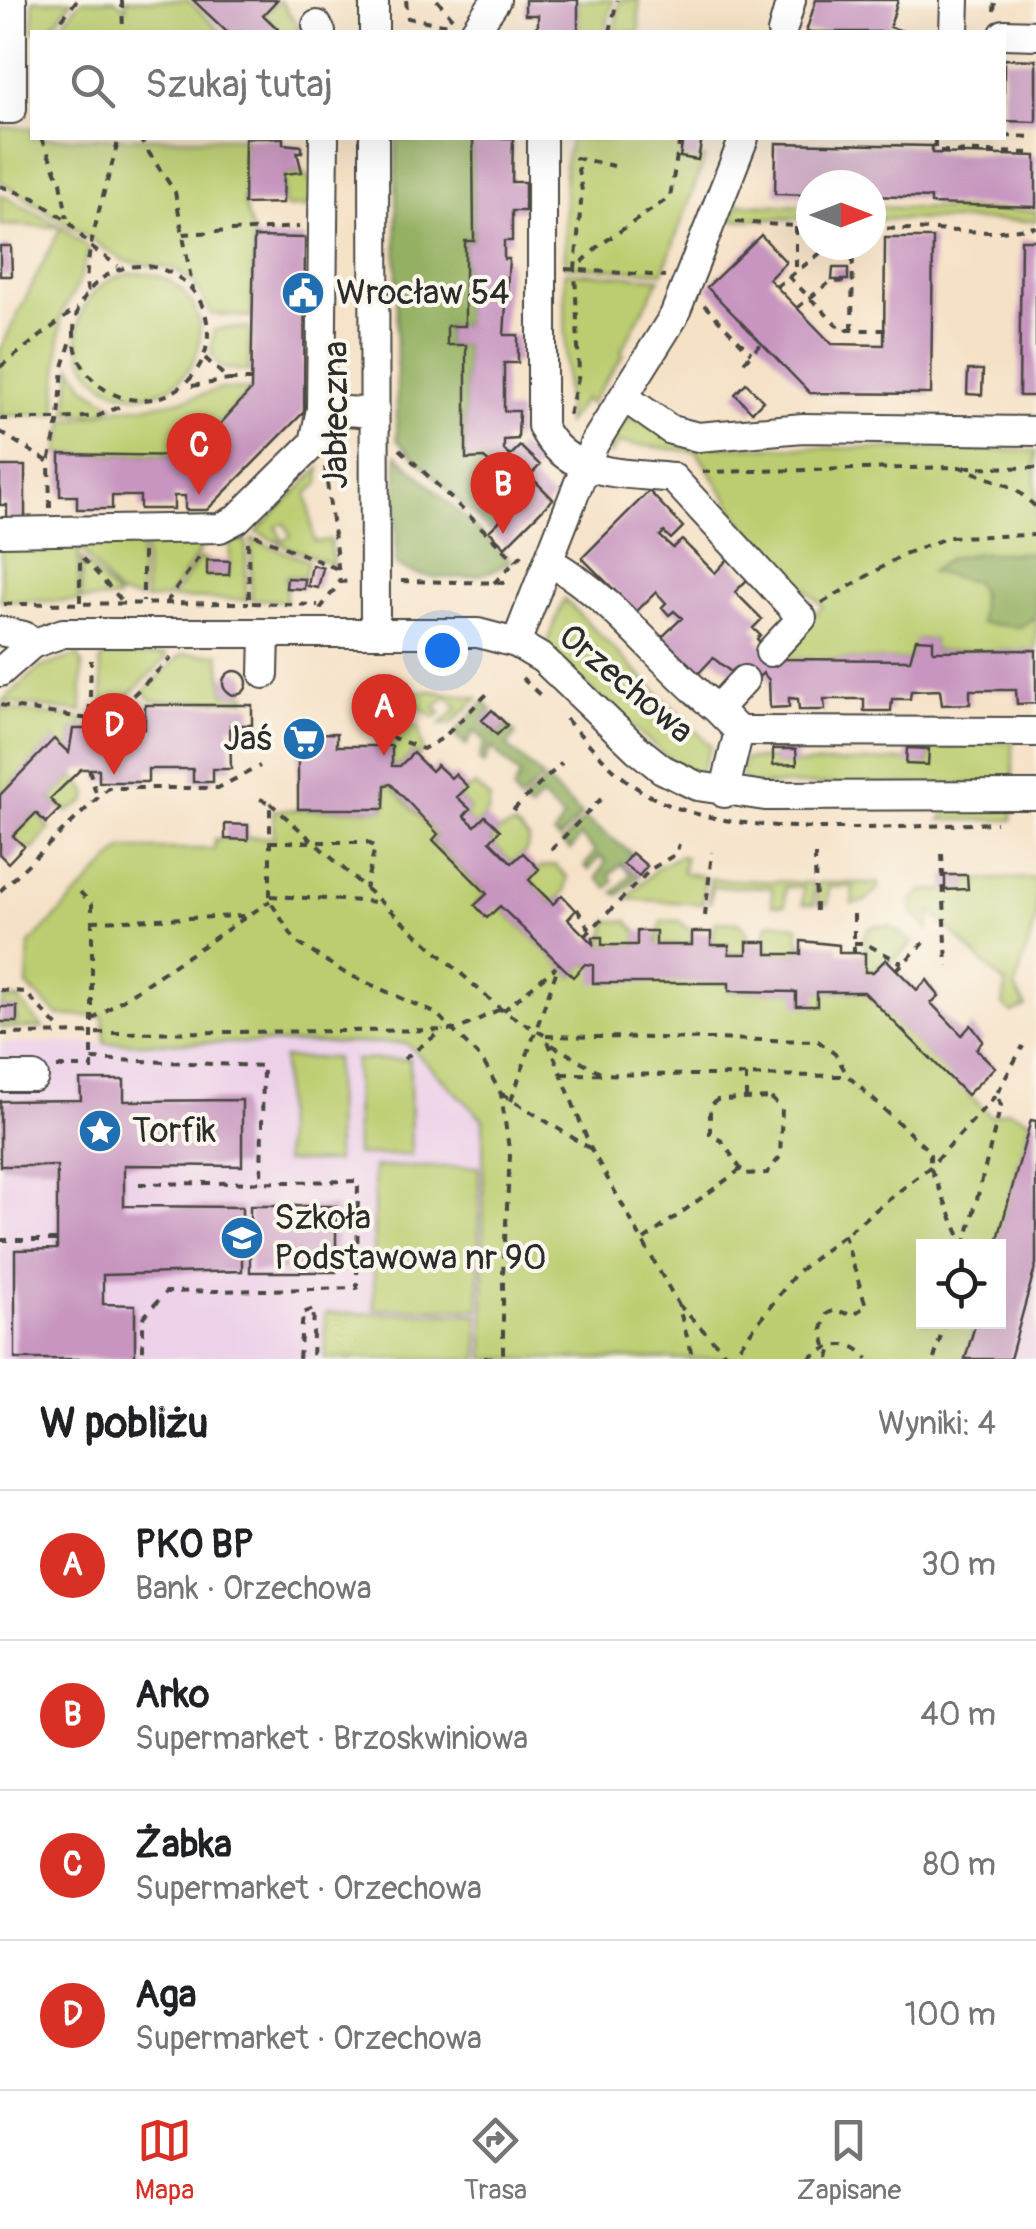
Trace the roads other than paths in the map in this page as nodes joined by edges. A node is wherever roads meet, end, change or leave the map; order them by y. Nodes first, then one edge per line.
1 (12, 0) edge
2 (374, 0) edge
3 (496, 0) edge
4 (792, 0) edge
5 (954, 0) edge
6 (998, 25) edge
7 (374, 30) edge
8 (468, 30) edge
9 (783, 30) edge
10 (954, 30) edge
11 (1036, 35) edge
12 (0, 109) edge
13 (324, 140) edge
14 (374, 140) edge
15 (542, 140) edge
16 (743, 140) edge
17 (624, 397) junction
18 (322, 409) junction
19 (372, 412) junction
20 (1036, 431) edge
21 (585, 464) junction
22 (0, 532) edge
23 (550, 562) junction
24 (0, 632) edge
25 (375, 632) junction
26 (265, 634) junction
27 (516, 642) junction
28 (32, 644) junction
29 (770, 652) dead end
30 (0, 672) edge
31 (264, 674) dead end
32 (744, 680) dead end
33 (717, 710) junction
34 (738, 731) junction
35 (1036, 732) edge
36 (724, 793) junction
37 (1036, 795) edge
38 (37, 1072) road end
39 (0, 1077) edge

1 - 12 street
2 - 7 street
3 - 8 street
4 - 9 street
5 - 10 street
6 - 11 street
13 - 18 street
14 - 19 street, Jabłeczna
15 - 21 street
16 - 17 street
17 - 20 street
17 - 21 street
18 - 19 street
18 - 22 street
19 - 25 street, Jabłeczna
21 - 23 street
21 - 29 street
23 - 27 street
23 - 33 street
24 - 28 street
25 - 26 street, Orzechowa
25 - 27 street, Orzechowa
26 - 28 street, Orzechowa
26 - 31 street
27 - 36 street, Orzechowa
28 - 30 street, Orzechowa
32 - 33 street
33 - 34 street
34 - 35 street
34 - 36 street
36 - 37 street, Orzechowa
38 - 39 street

